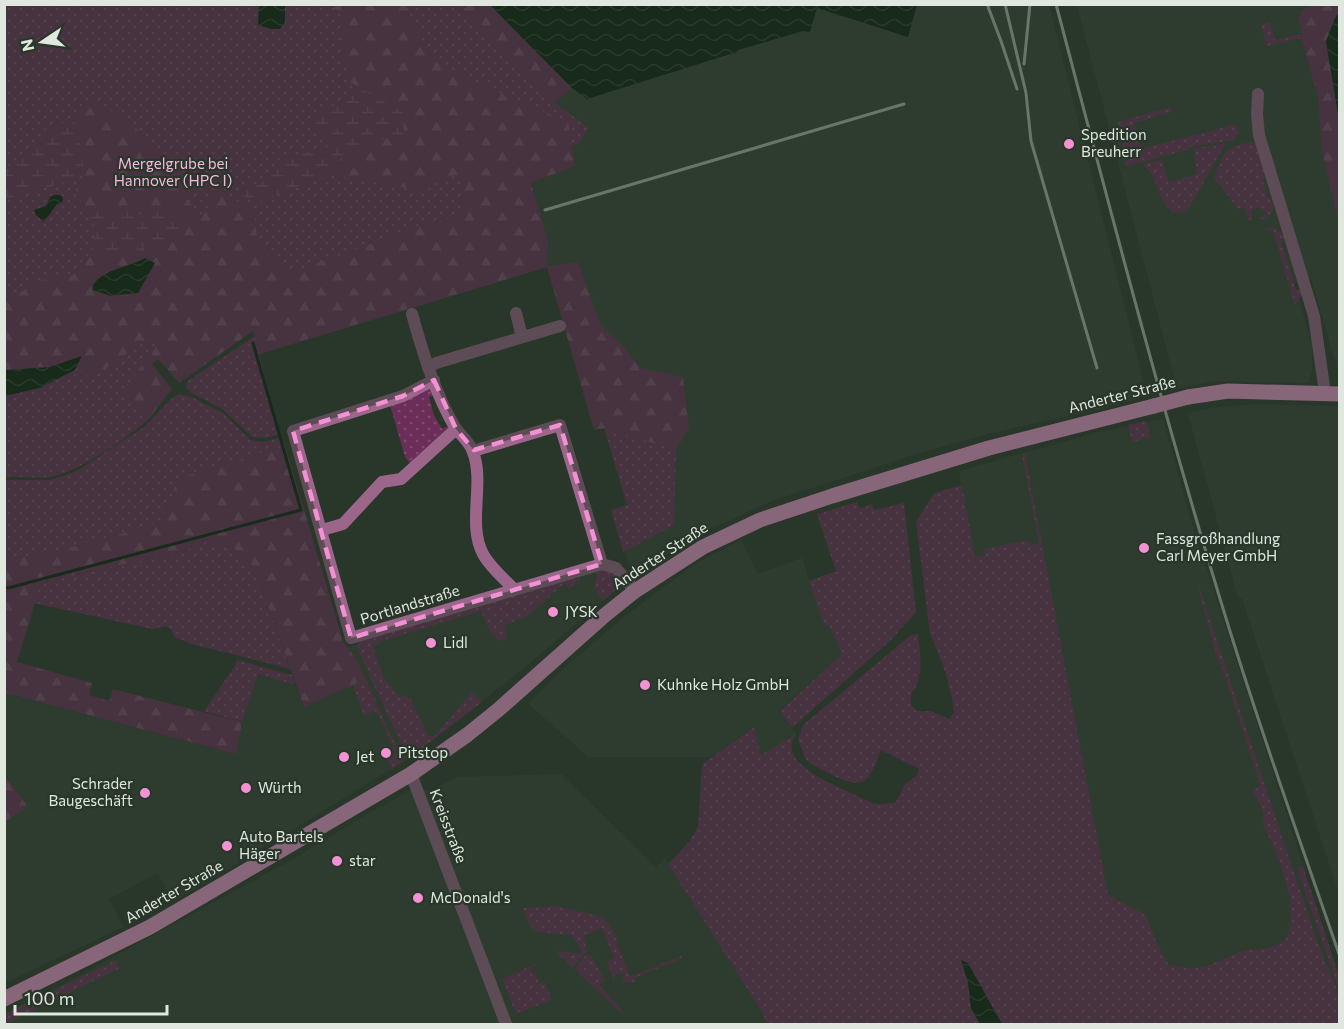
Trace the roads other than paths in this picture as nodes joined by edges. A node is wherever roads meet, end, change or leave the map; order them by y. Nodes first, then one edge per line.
1 (1258, 94) dead end
2 (516, 313) dead end
3 (412, 314) dead end
4 (560, 326) dead end
5 (522, 337) junction
6 (428, 368) junction
7 (434, 380) junction
8 (1332, 394) edge
9 (456, 429) junction
10 (473, 451) junction
11 (322, 530) junction
12 (602, 564) junction
13 (514, 589) junction
14 (635, 591) junction
15 (411, 774) junction
16 (4, 999) edge
17 (506, 1024) edge

1 - 8 street, Anderter Straße
2 - 5 street
3 - 6 street
4 - 5 street
5 - 6 street
6 - 7 street
7 - 9 street
7 - 11 street, Portlandstraße
8 - 14 main road, Anderter Straße, bridge
9 - 10 street
9 - 11 street
10 - 12 street
10 - 13 street
11 - 13 street, Portlandstraße
12 - 13 street, Portlandstraße
12 - 14 street
14 - 15 main road, Anderter Straße
15 - 16 main road, Anderter Straße
15 - 17 street, Kreisstraße

